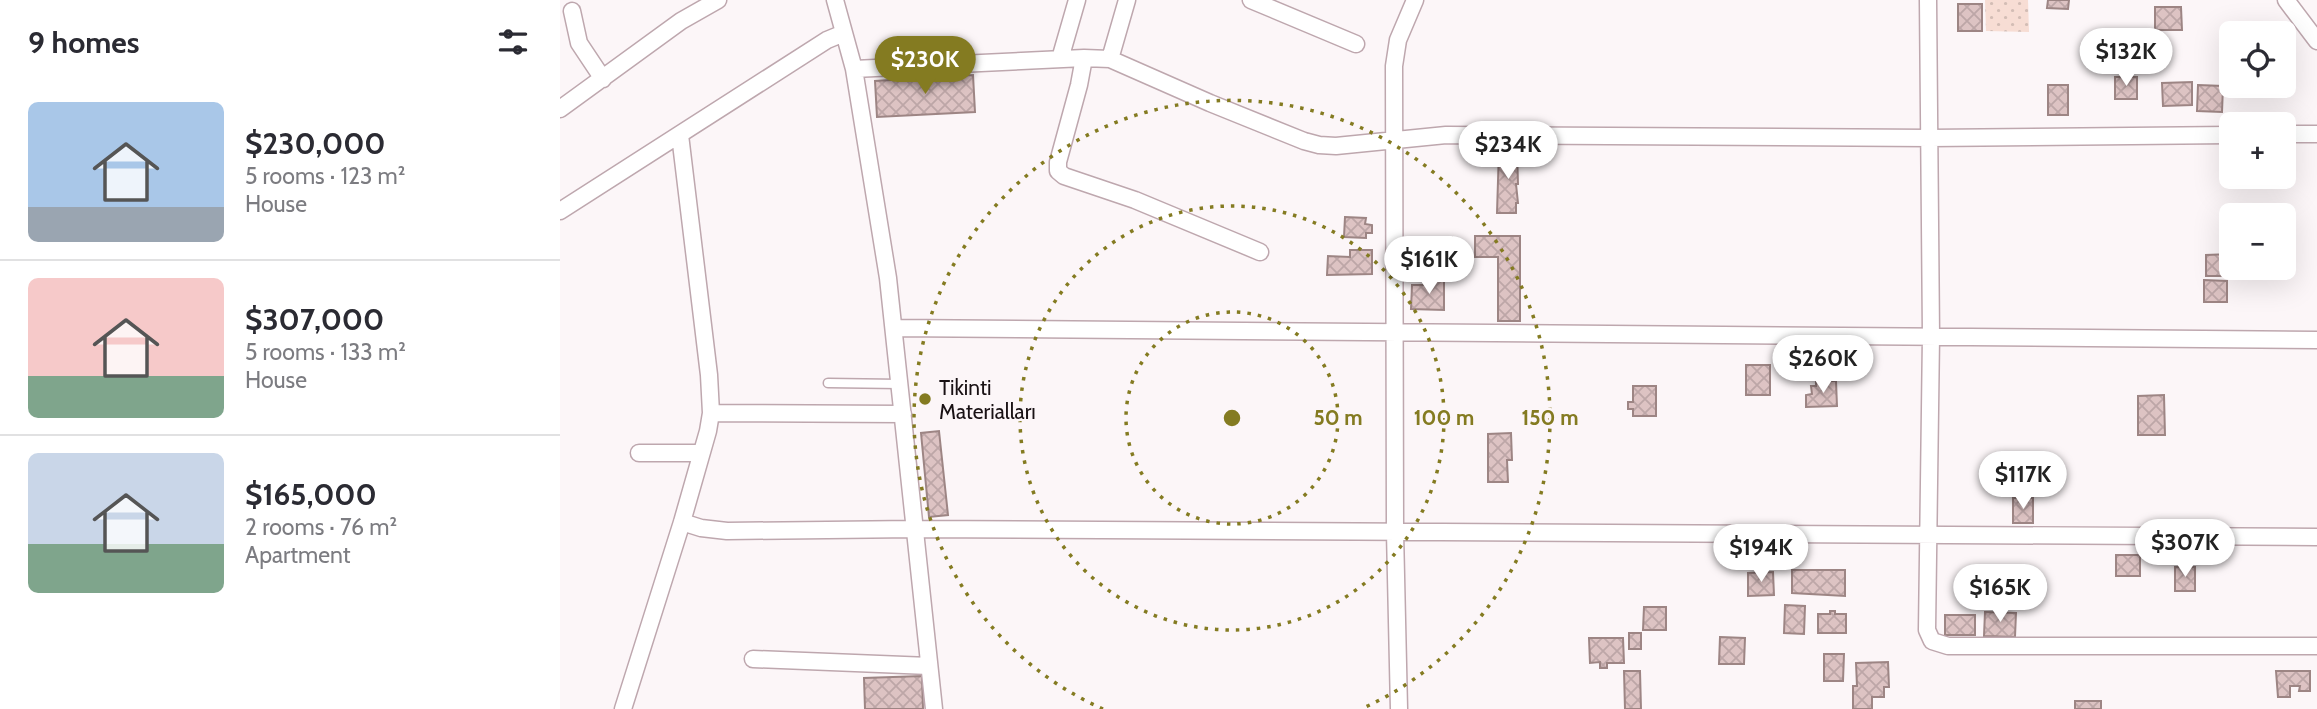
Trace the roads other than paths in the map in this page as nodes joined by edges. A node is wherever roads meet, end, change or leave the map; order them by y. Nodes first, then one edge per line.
1 (718, 0) edge
2 (835, 0) edge
3 (1077, 0) edge
4 (1127, 0) edge
5 (1251, 0) edge
6 (1415, 0) edge
7 (1928, 0) edge
8 (2286, 0) edge
9 (572, 11) dead end
10 (844, 33) junction
11 (2317, 41) edge
12 (1356, 44) dead end
13 (1084, 58) junction
14 (1060, 59) junction
15 (1110, 59) junction
16 (854, 69) junction
17 (603, 79) junction
18 (560, 109) edge
19 (2296, 134) edge
20 (2317, 134) edge
21 (680, 135) junction
22 (2219, 135) edge
23 (1930, 138) junction
24 (1393, 140) junction
25 (560, 211) edge
26 (1260, 252) dead end
27 (895, 328) junction
28 (1396, 332) junction
29 (1931, 336) junction
30 (2317, 340) edge
31 (828, 383) dead end
32 (900, 384) junction
33 (711, 413) junction
34 (903, 414) junction
35 (639, 453) dead end
36 (701, 453) junction
37 (682, 522) junction
38 (914, 529) junction
39 (1395, 532) junction
40 (1929, 535) junction
41 (2317, 537) edge
42 (2317, 646) edge
43 (753, 659) dead end
44 (929, 666) junction
45 (623, 709) edge
46 (934, 709) edge
47 (1399, 709) edge

1 - 17 street
2 - 10 street
3 - 14 street
4 - 15 street
5 - 12 street
6 - 24 street
7 - 23 street
8 - 11 street
9 - 17 street
10 - 16 street
10 - 21 street
13 - 14 street
13 - 15 street
13 - 26 street
14 - 16 street
15 - 24 street
16 - 27 street
17 - 18 street
19 - 20 street
21 - 25 street
21 - 33 street
22 - 23 street
23 - 24 street
23 - 29 street
24 - 28 street
27 - 28 street
27 - 32 street
28 - 29 street
28 - 39 street
29 - 30 street
29 - 40 street
31 - 32 lane
32 - 34 street
33 - 34 street
33 - 36 street
34 - 38 street
35 - 36 street
36 - 37 street
37 - 38 street
37 - 45 street
38 - 39 street
38 - 44 street
39 - 40 street
39 - 47 street
40 - 41 street
40 - 42 street
43 - 44 street
44 - 46 street

